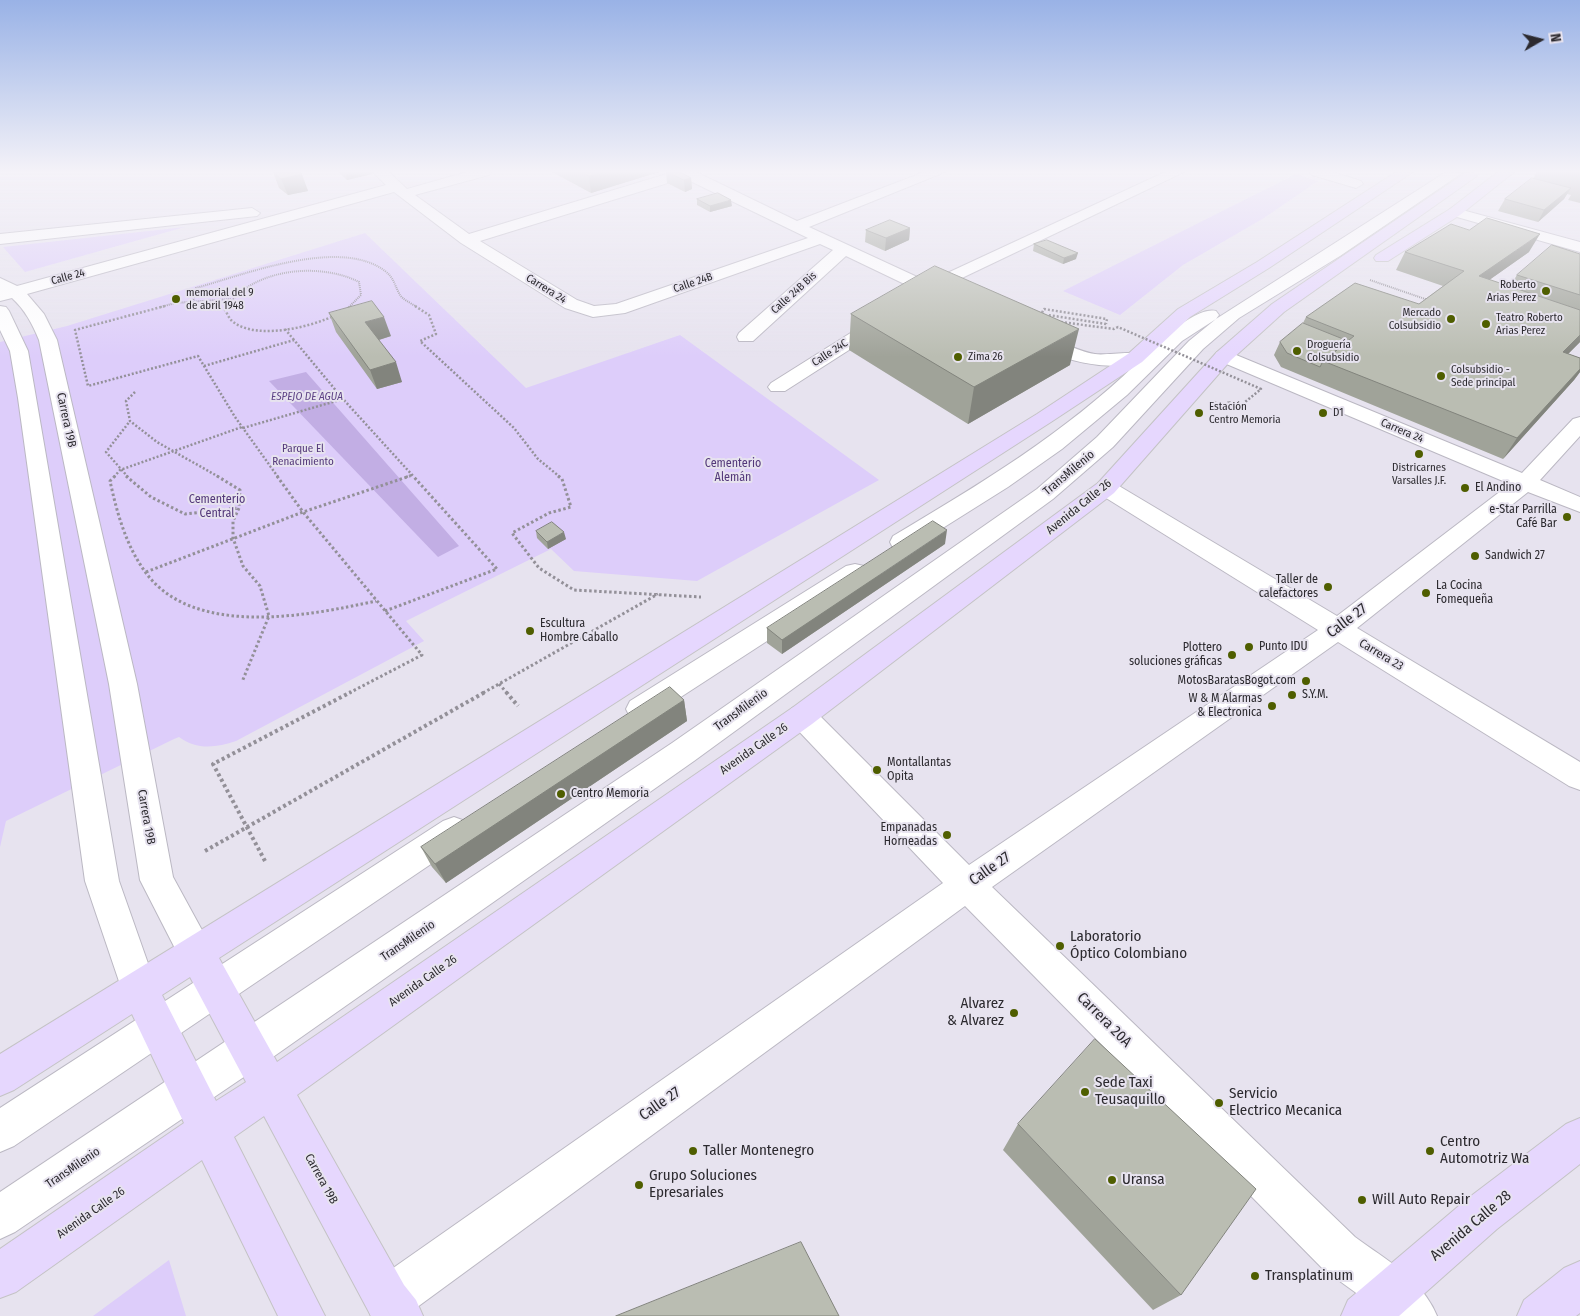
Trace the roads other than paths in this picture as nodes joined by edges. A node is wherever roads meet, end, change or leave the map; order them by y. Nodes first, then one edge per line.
1 (54, 233) edge
2 (200, 233) edge
3 (212, 233) edge
4 (458, 233) edge
5 (488, 233) edge
6 (807, 233) edge
7 (1044, 233) edge
8 (1312, 233) edge
9 (1339, 233) edge
10 (1366, 233) edge
11 (1381, 233) edge
12 (1425, 233) edge
13 (1531, 233) edge
14 (0, 239) edge
15 (819, 239) junction
16 (467, 240) junction
17 (1580, 247) edge
18 (1260, 248) dead end
19 (843, 250) junction
20 (1368, 275) road end
21 (1349, 279) dead end
22 (932, 291) junction
23 (3, 292) edge
24 (958, 303) edge
25 (593, 312) joint
26 (1184, 313) junction
27 (1026, 334) edge
28 (746, 337) dead end
29 (1224, 356) junction
30 (1135, 358) junction
31 (778, 388) dead end
32 (1580, 423) edge
33 (1526, 482) junction
34 (1106, 488) junction
35 (1580, 505) edge
36 (1338, 629) junction
37 (802, 716) junction
38 (618, 724) edge
39 (1580, 776) edge
40 (476, 817) edge
41 (967, 884) junction
42 (197, 954) junction
43 (139, 990) junction
44 (217, 990) junction
45 (158, 1027) junction
46 (249, 1050) junction
47 (0, 1076) edge
48 (188, 1089) junction
49 (272, 1089) junction
50 (209, 1130) junction
51 (0, 1132) edge
52 (1580, 1138) edge
53 (0, 1217) edge
54 (0, 1276) edge
55 (394, 1308) edge
56 (1390, 1308) edge
57 (302, 1316) edge

1 - 14 street
2 - 23 street, Calle 24
3 - 23 street, Calle 24
4 - 16 street, Carrera 24
5 - 16 street
6 - 15 street
7 - 22 street, Calle 24C
8 - 26 main road
9 - 38 street
10 - 46 street, TransMilenio
11 - 29 main road, Avenida Calle 26
12 - 20 main road
13 - 17 street
15 - 19 street
15 - 25 street, Calle 24B
16 - 25 street, Carrera 24
18 - 26 main road
19 - 22 street
19 - 28 street, Calle 24B Bis
21 - 29 main road
22 - 24 street
22 - 31 street, Calle 24C
23 - 42 street, Carrera 19B
23 - 43 street
26 - 30 main road
27 - 30 street
29 - 33 street, Carrera 24
29 - 34 main road, Avenida Calle 26
30 - 42 main road
32 - 33 street, Calle 27
33 - 35 street, Carrera 24
33 - 36 street, Calle 27
34 - 36 street, Carrera 23
34 - 37 main road, Avenida Calle 26
36 - 39 street, Carrera 23
36 - 41 street, Calle 27
37 - 41 street, Carrera 20A
37 - 49 main road, Avenida Calle 26
40 - 44 street
41 - 55 street, Calle 27
41 - 56 street, Carrera 20A
42 - 43 main road
42 - 44 main road, Carrera 19B
43 - 45 main road
43 - 47 main road
44 - 45 street
44 - 46 main road, Carrera 19B
45 - 48 main road
45 - 51 street
46 - 48 street, TransMilenio
46 - 49 main road, Carrera 19B
48 - 50 main road
48 - 53 street, TransMilenio
49 - 50 main road, Avenida Calle 26
49 - 55 main road, Carrera 19B
50 - 54 main road, Avenida Calle 26
50 - 57 main road
52 - 56 main road, Avenida Calle 28

